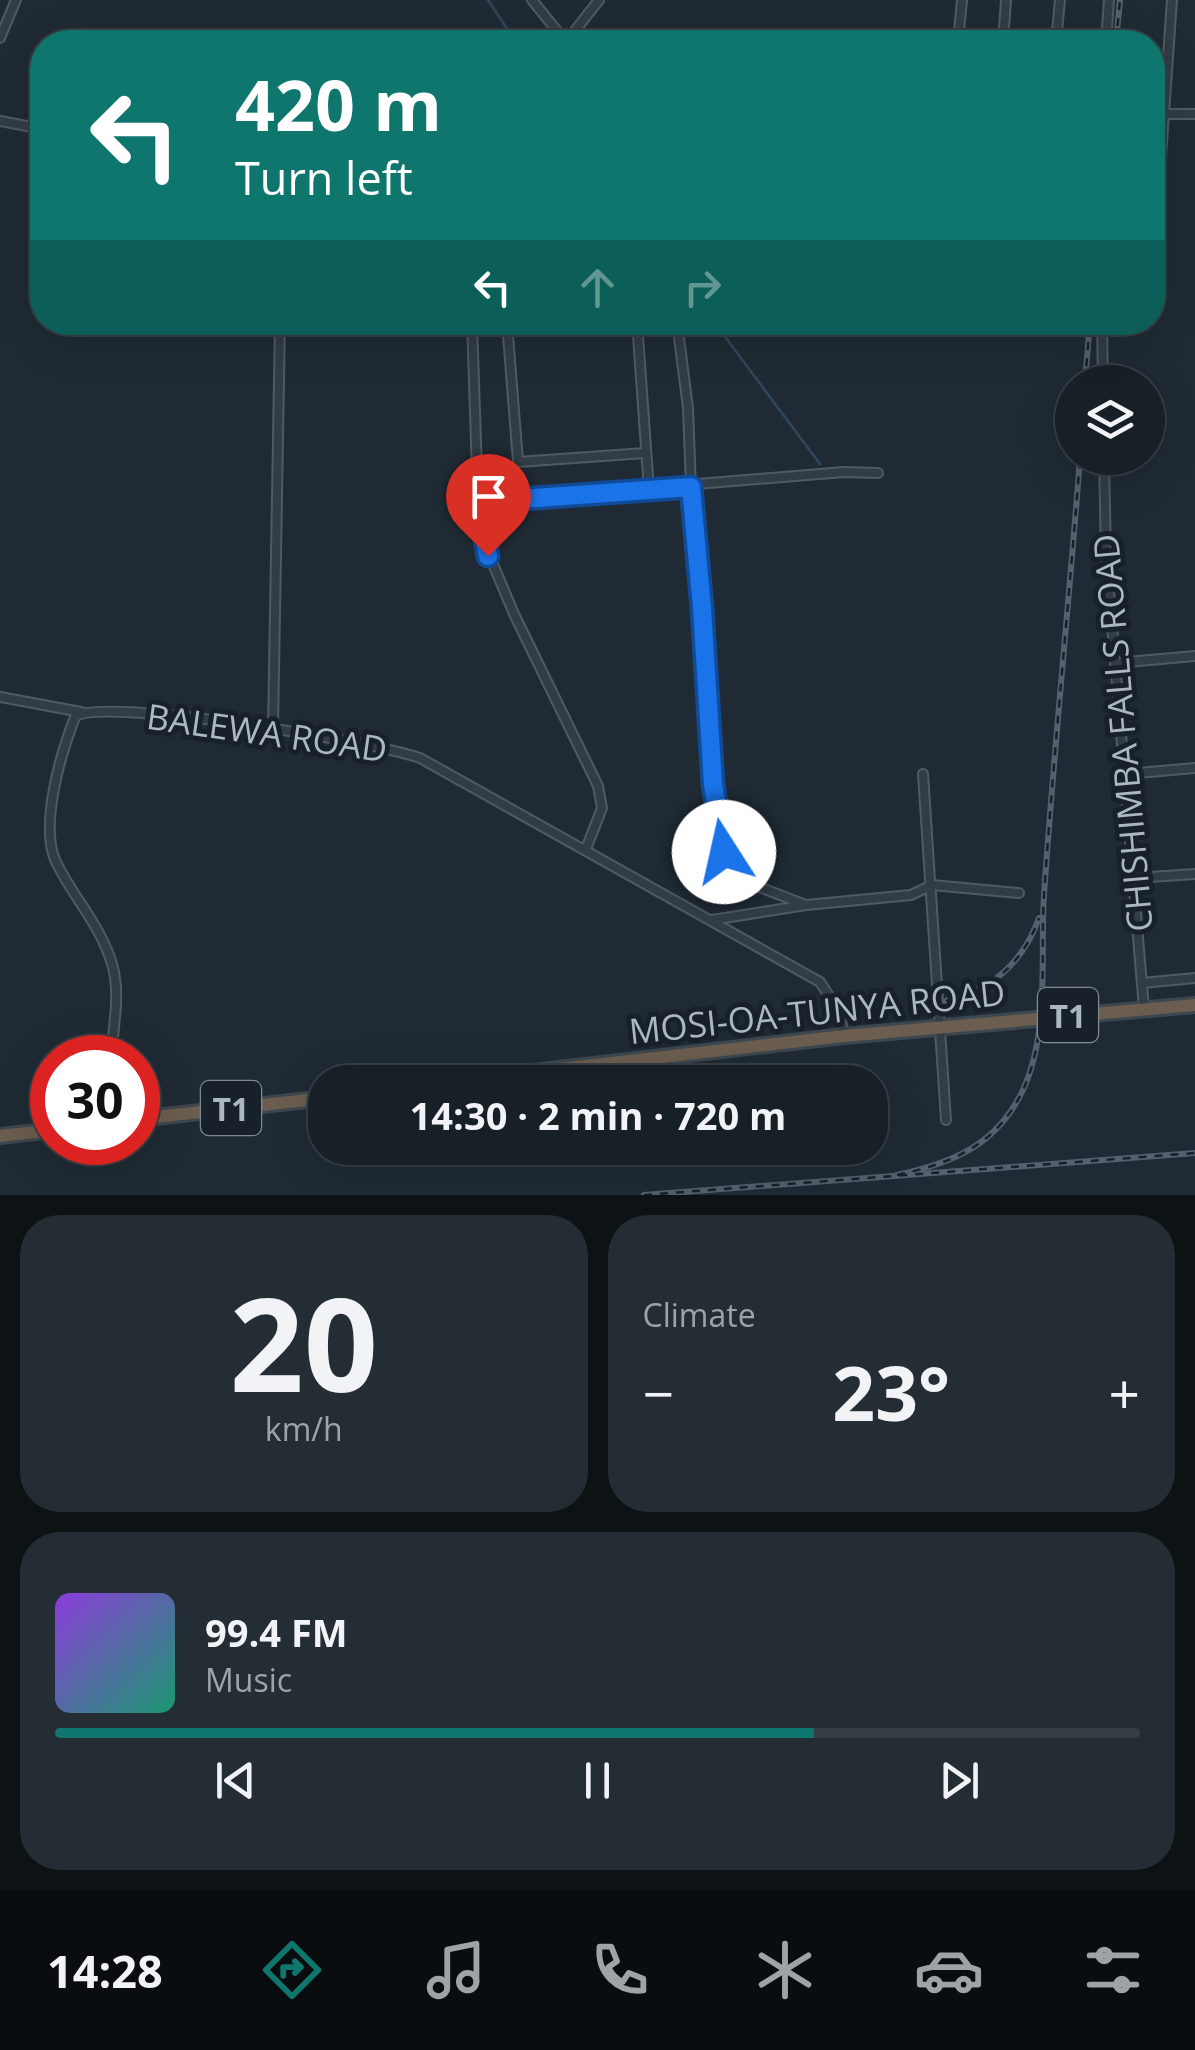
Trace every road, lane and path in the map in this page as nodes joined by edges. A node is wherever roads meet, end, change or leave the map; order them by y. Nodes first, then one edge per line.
1 (16, 0) edge
2 (532, 0) edge
3 (599, 0) edge
4 (962, 0) edge
5 (1006, 0) edge
6 (1060, 0) edge
7 (1108, 0) edge
8 (1172, 0) edge
9 (556, 30) edge
10 (575, 30) edge
11 (959, 30) edge
12 (1003, 30) edge
13 (1057, 30) edge
14 (1107, 30) edge
15 (0, 38) edge
16 (1165, 100) edge
17 (1165, 114) edge
18 (1195, 114) edge
19 (0, 121) edge
20 (30, 127) edge
21 (280, 335) edge
22 (472, 335) edge
23 (508, 335) edge
24 (637, 335) edge
25 (679, 335) edge
26 (1102, 335) edge
27 (1103, 365) edge
28 (645, 453) junction
29 (878, 473) dead end
30 (1104, 475) edge
31 (691, 487) junction
32 (649, 490) junction
33 (478, 502) junction
34 (1195, 656) edge
35 (1116, 663) junction
36 (0, 698) edge
37 (81, 712) junction
38 (273, 730) junction
39 (1195, 768) edge
40 (923, 774) dead end
41 (1126, 774) junction
42 (586, 849) junction
43 (1195, 874) edge
44 (1135, 878) junction
45 (932, 885) junction
46 (1019, 893) dead end
47 (806, 905) junction
48 (712, 920) junction
49 (1195, 978) edge
50 (1142, 982) junction
51 (1195, 1005) edge
52 (1144, 1009) junction
53 (941, 1028) junction
54 (113, 1035) edge
55 (844, 1036) junction
56 (593, 1065) edge
57 (308, 1100) edge
58 (160, 1117) edge
59 (946, 1120) dead end
60 (30, 1133) edge
61 (0, 1136) edge

1 - 15 street
2 - 9 street
3 - 10 street
4 - 11 street
5 - 12 street
6 - 13 street
7 - 14 street
8 - 16 street
17 - 18 street
19 - 20 street
21 - 38 street
22 - 33 street
23 - 28 street
24 - 28 street
25 - 31 street
26 - 27 street
28 - 32 street
29 - 31 street
30 - 35 street, CHISHIMBA FALLS ROAD
31 - 32 street
31 - 47 street
32 - 33 street
33 - 42 street
34 - 35 street
35 - 41 street, CHISHIMBA FALLS ROAD
36 - 37 street, BALEWA ROAD
37 - 38 street, BALEWA ROAD
37 - 54 street
38 - 42 street, BALEWA ROAD
39 - 41 street
40 - 45 street
41 - 44 street, CHISHIMBA FALLS ROAD
42 - 48 street, BALEWA ROAD
43 - 44 street
44 - 50 street, CHISHIMBA FALLS ROAD
45 - 46 street
45 - 47 street
45 - 53 street
47 - 48 street
48 - 55 street, BALEWA ROAD
49 - 50 street
50 - 52 street, CHISHIMBA FALLS ROAD
51 - 52 highway, MOSI-OA-TUNYA ROAD / T1
52 - 53 highway, MOSI-OA-TUNYA ROAD / T1
53 - 55 highway, MOSI-OA-TUNYA ROAD / T1
53 - 59 street
55 - 56 highway, MOSI-OA-TUNYA ROAD / T1
57 - 58 highway, T1
60 - 61 highway

